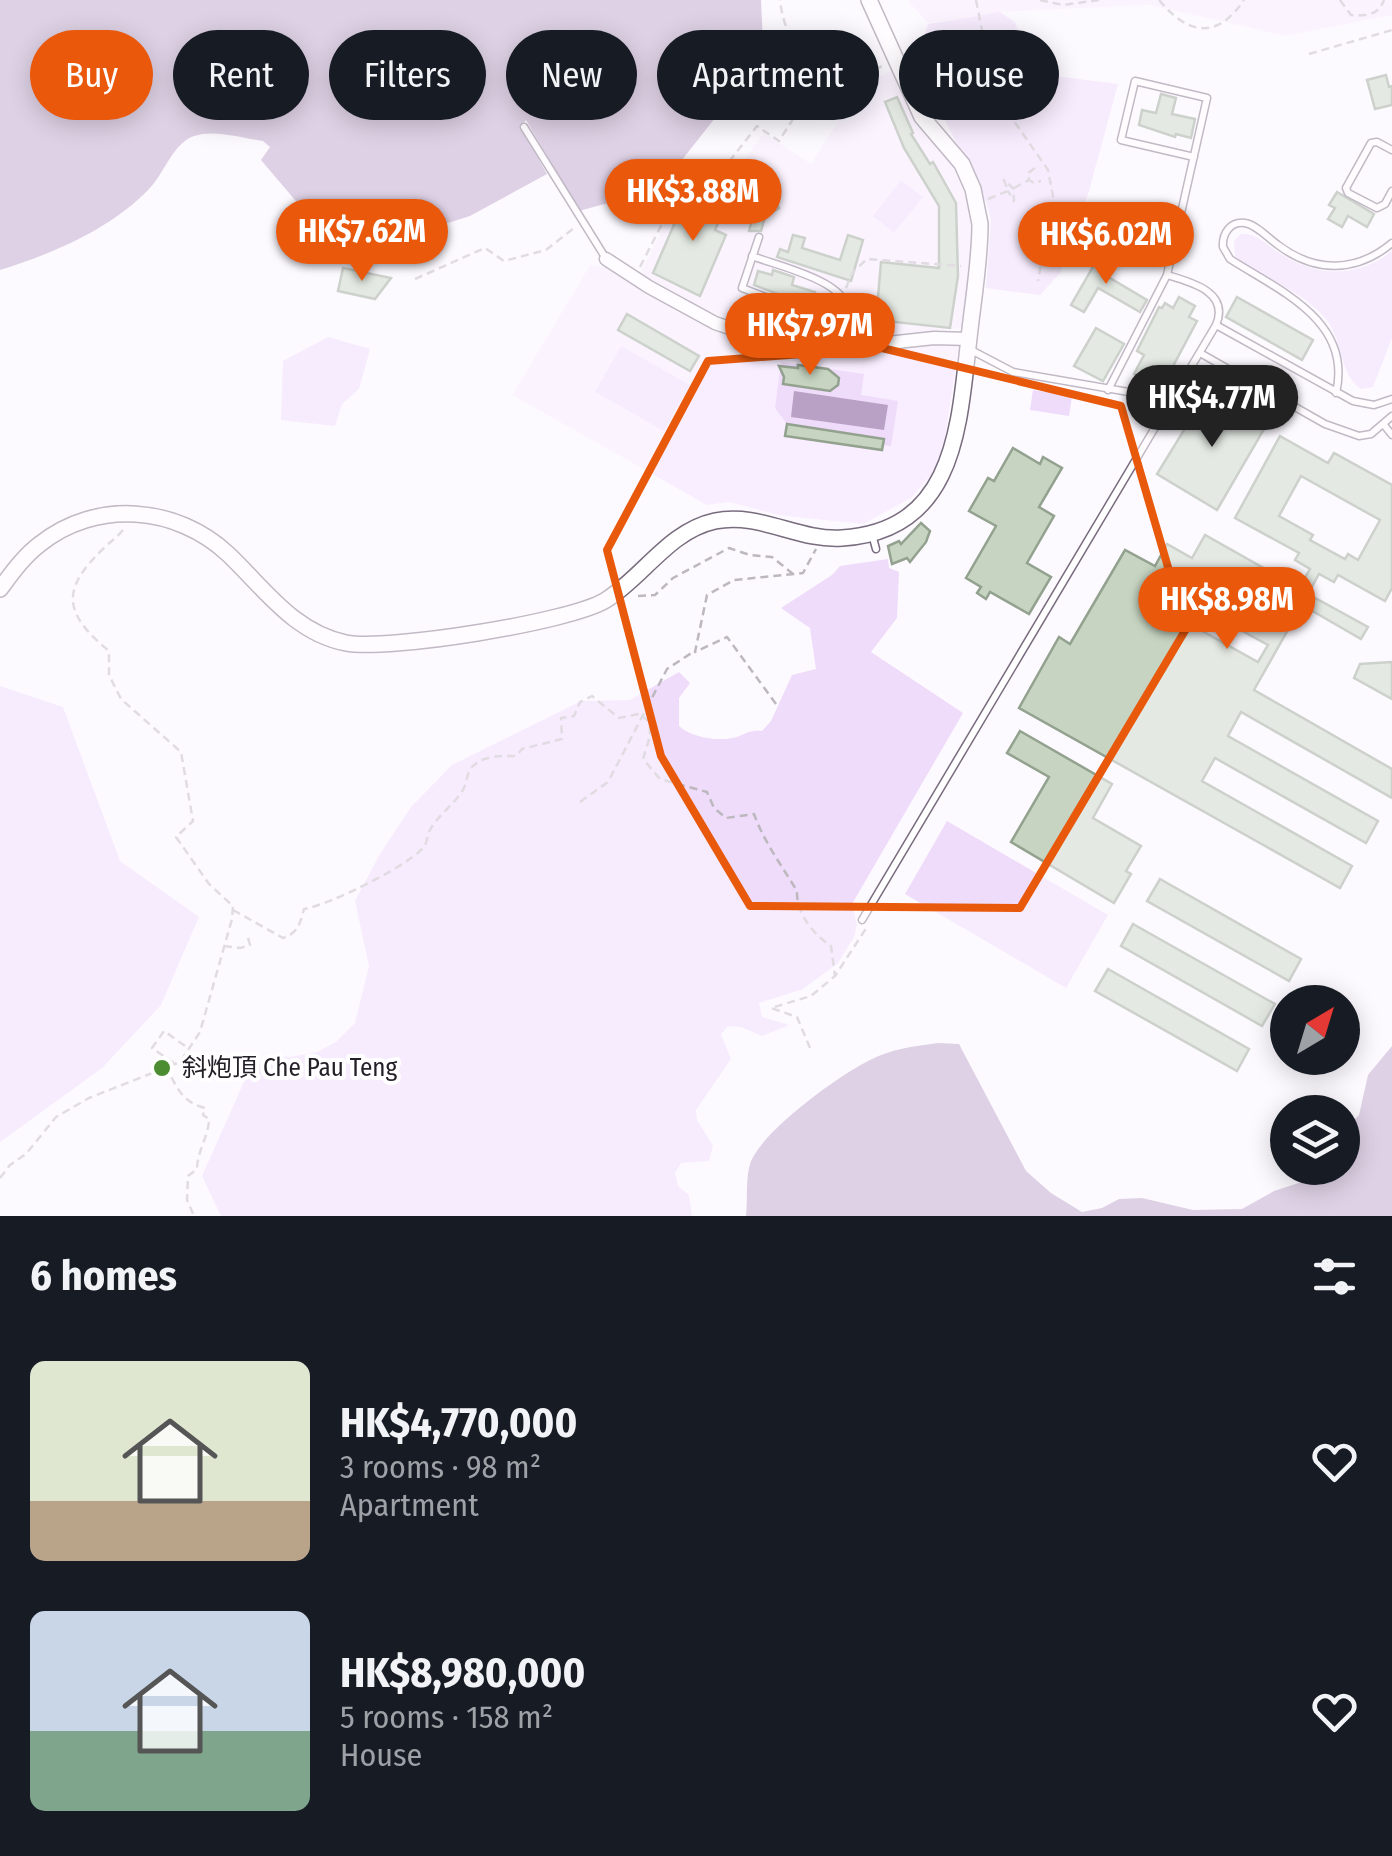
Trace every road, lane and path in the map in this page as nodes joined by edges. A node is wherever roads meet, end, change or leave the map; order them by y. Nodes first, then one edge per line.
1 (780, 0) edge
2 (869, 0) edge
3 (976, 0) edge
4 (1040, 0) edge
5 (1100, 0) edge
6 (1160, 0) edge
7 (1244, 0) edge
8 (1340, 0) edge
9 (1384, 0) edge
10 (785, 30) edge
11 (1392, 30) edge
12 (1309, 54) dead end
13 (888, 63) dead end
14 (879, 68) edge
15 (791, 120) edge
16 (524, 126) dead end
17 (1392, 150) edge
18 (1194, 157) junction
19 (1048, 170) junction
20 (1040, 174) junction
21 (1029, 180) junction
22 (1392, 191) edge
23 (1002, 194) dead end
24 (582, 222) junction
25 (760, 237) dead end
26 (1392, 244) edge
27 (752, 256) junction
28 (606, 259) joint
29 (966, 267) dead end
30 (637, 273) dead end
31 (1167, 275) junction
32 (415, 279) dead end
33 (1038, 281) dead end
34 (844, 294) junction
35 (846, 322) junction
36 (1216, 326) junction
37 (891, 344) junction
38 (968, 344) junction
39 (1200, 352) junction
40 (1108, 390) junction
41 (1336, 393) junction
42 (1170, 400) junction
43 (1392, 400) edge
44 (1392, 416) edge
45 (1384, 425) junction
46 (1392, 435) edge
47 (135, 513) junction
48 (822, 538) junction
49 (794, 574) junction
50 (0, 589) edge
51 (610, 598) junction
52 (694, 652) junction
53 (776, 704) dead end
54 (643, 718) junction
55 (580, 802) dead end
56 (233, 910) junction
57 (862, 920) joint
58 (247, 934) dead end
59 (224, 946) junction
60 (835, 976) junction
61 (189, 1048) junction
62 (810, 1048) dead end
63 (175, 1064) junction
64 (162, 1068) junction
65 (0, 1178) edge
66 (194, 1216) edge

1 - 10 path
2 - 38 street
3 - 19 path
4 - 5 path
6 - 7 path
8 - 9 path
11 - 12 path
13 - 14 path
15 - 30 path
16 - 24 lane
17 - 22 lane
18 - 18 lane
18 - 31 lane
19 - 20 path
19 - 33 path
20 - 21 path
20 - 21 path
21 - 23 path
24 - 28 lane
24 - 32 path
25 - 27 lane
26 - 41 lane
27 - 34 lane
27 - 35 lane
28 - 37 street
29 - 34 path
31 - 36 lane
31 - 40 lane
34 - 35 lane
35 - 37 lane
36 - 39 lane
36 - 41 lane
37 - 38 street
38 - 40 lane
38 - 48 street
39 - 42 lane
39 - 45 lane
40 - 42 lane
41 - 43 lane
42 - 57 lane
44 - 45 lane
45 - 46 lane
47 - 50 street
47 - 51 street
47 - 56 path
48 - 49 path
48 - 51 street
49 - 51 path
49 - 52 path
52 - 53 path
52 - 54 path
54 - 55 path
54 - 56 path
54 - 60 path
56 - 59 path
57 - 60 path
58 - 59 path
59 - 61 path
60 - 62 path
61 - 63 path
61 - 63 path
63 - 64 path
64 - 65 path
64 - 66 path

